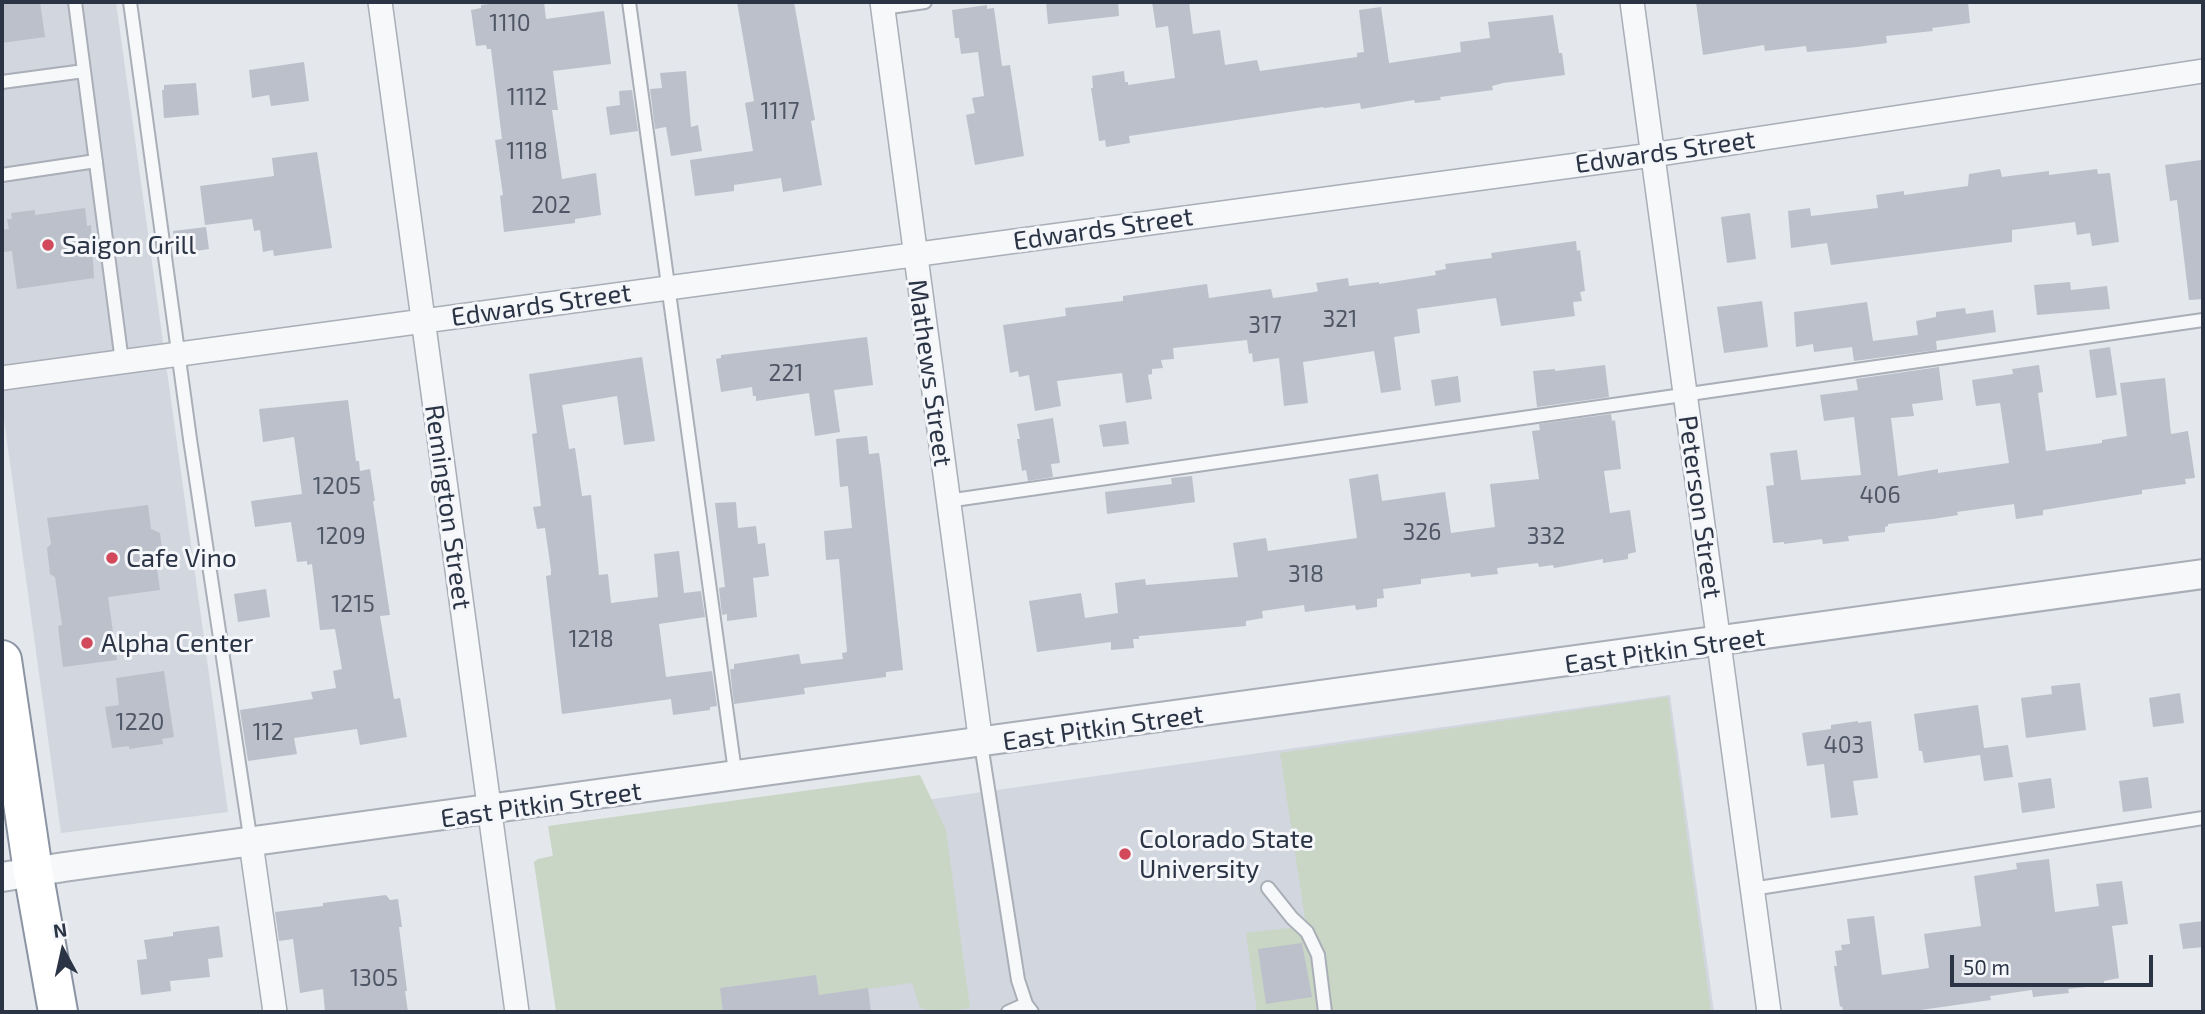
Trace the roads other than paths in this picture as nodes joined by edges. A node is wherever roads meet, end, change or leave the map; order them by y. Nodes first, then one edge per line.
1 (75, 2) edge
2 (130, 2) edge
3 (380, 2) edge
4 (629, 2) edge
5 (925, 2) edge
6 (1632, 2) edge
7 (882, 5) edge
8 (84, 71) junction
9 (2203, 71) edge
10 (2, 82) edge
11 (1652, 155) junction
12 (96, 161) junction
13 (2, 175) edge
14 (914, 255) junction
15 (669, 288) junction
16 (2203, 320) edge
17 (424, 321) junction
18 (179, 354) junction
19 (122, 362) junction
20 (2, 378) edge
21 (1685, 396) junction
22 (947, 500) junction
23 (2203, 575) edge
24 (1718, 644) junction
25 (2, 660) edge
26 (981, 744) junction
27 (736, 779) junction
28 (488, 812) junction
29 (2203, 818) edge
30 (251, 843) junction
31 (17, 874) edge
32 (1268, 888) dead end
33 (1752, 888) junction
34 (1029, 1008) edge
35 (58, 1012) edge
36 (275, 1012) edge
37 (517, 1012) edge
38 (1008, 1012) edge
39 (1325, 1012) edge
40 (1769, 1012) edge

1 - 8 lane
2 - 18 lane
3 - 17 street, Remington Street
4 - 15 lane
5 - 7 lane
6 - 11 street, Peterson Street
7 - 14 street, Mathews Street
8 - 10 lane
8 - 12 lane
9 - 11 street, Edwards Street
11 - 14 street, Edwards Street
11 - 21 street, Peterson Street
12 - 13 lane
12 - 19 lane
14 - 15 street, Edwards Street
14 - 22 street, Mathews Street
15 - 17 street, Edwards Street
15 - 27 lane
16 - 21 lane
17 - 18 street, Edwards Street
17 - 28 street, Remington Street
18 - 19 street, Edwards Street
18 - 30 lane
19 - 20 street, Edwards Street
21 - 22 lane
21 - 24 street, Peterson Street
22 - 26 street, Mathews Street
23 - 24 street, East Pitkin Street
24 - 26 street, East Pitkin Street
24 - 33 street, Peterson Street
25 - 31 highway
26 - 27 street, East Pitkin Street
26 - 34 lane
27 - 28 street, East Pitkin Street
28 - 30 street, East Pitkin Street
28 - 37 street, Remington Street
29 - 33 lane
30 - 31 street, East Pitkin Street
30 - 36 street
31 - 35 highway
32 - 39 lane
33 - 40 street, Peterson Street
34 - 38 lane

